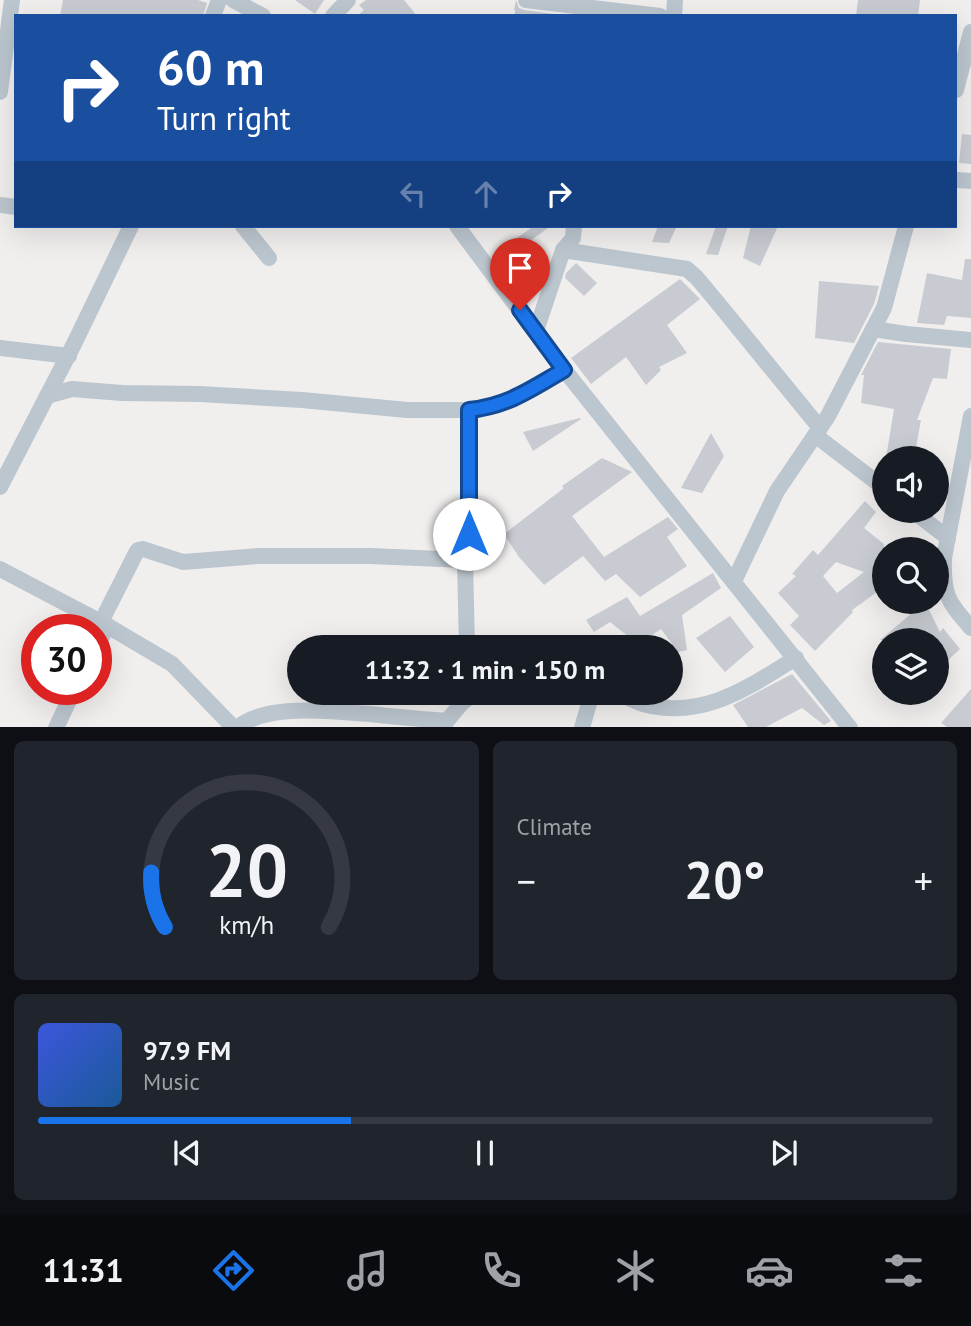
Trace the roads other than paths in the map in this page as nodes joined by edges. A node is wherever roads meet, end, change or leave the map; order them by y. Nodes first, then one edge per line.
1 (12, 0) edge
2 (233, 0) edge
3 (348, 0) edge
4 (526, 0) edge
5 (259, 14) edge
6 (335, 14) edge
7 (643, 14) edge
8 (971, 32) edge
9 (960, 54) edge
10 (957, 81) edge
11 (0, 92) edge
12 (130, 228) edge
13 (245, 228) edge
14 (459, 228) edge
15 (575, 228) edge
16 (905, 228) edge
17 (563, 250) junction
18 (269, 258) dead end
19 (873, 329) junction
20 (536, 331) junction
21 (971, 340) edge
22 (0, 348) edge
23 (65, 363) junction
24 (564, 370) junction
25 (72, 389) junction
26 (47, 396) junction
27 (469, 410) junction
28 (971, 416) edge
29 (818, 431) junction
30 (872, 478) edge
31 (2, 480) edge
32 (929, 523) edge
33 (947, 537) edge
34 (948, 537) edge
35 (465, 560) junction
36 (0, 569) edge
37 (734, 581) junction
38 (949, 602) edge
39 (85, 614) edge
40 (109, 614) edge
41 (971, 628) edge
42 (112, 629) edge
43 (467, 635) edge
44 (796, 658) junction
45 (67, 705) edge
46 (461, 705) edge
47 (588, 705) edge
48 (650, 705) edge
49 (444, 724) edge
50 (57, 727) edge
51 (236, 727) edge
52 (582, 727) edge
53 (850, 727) edge

1 - 11 street
2 - 5 street
3 - 6 street
4 - 7 street
8 - 9 street
9 - 10 street
12 - 23 street
13 - 18 street
14 - 20 street
15 - 17 street
16 - 19 street
17 - 20 street
17 - 29 street
19 - 21 street
19 - 29 street
20 - 24 street
22 - 23 street
23 - 25 street
23 - 26 street
24 - 27 street
24 - 37 street
25 - 26 street
25 - 27 street
26 - 31 street
27 - 35 street
28 - 34 street
29 - 30 street
29 - 37 street
32 - 33 street
35 - 40 street
35 - 43 street
36 - 39 street
37 - 44 street
38 - 41 street
42 - 51 street
44 - 48 street
44 - 53 street
45 - 50 street
46 - 49 street
47 - 52 street
49 - 51 street

